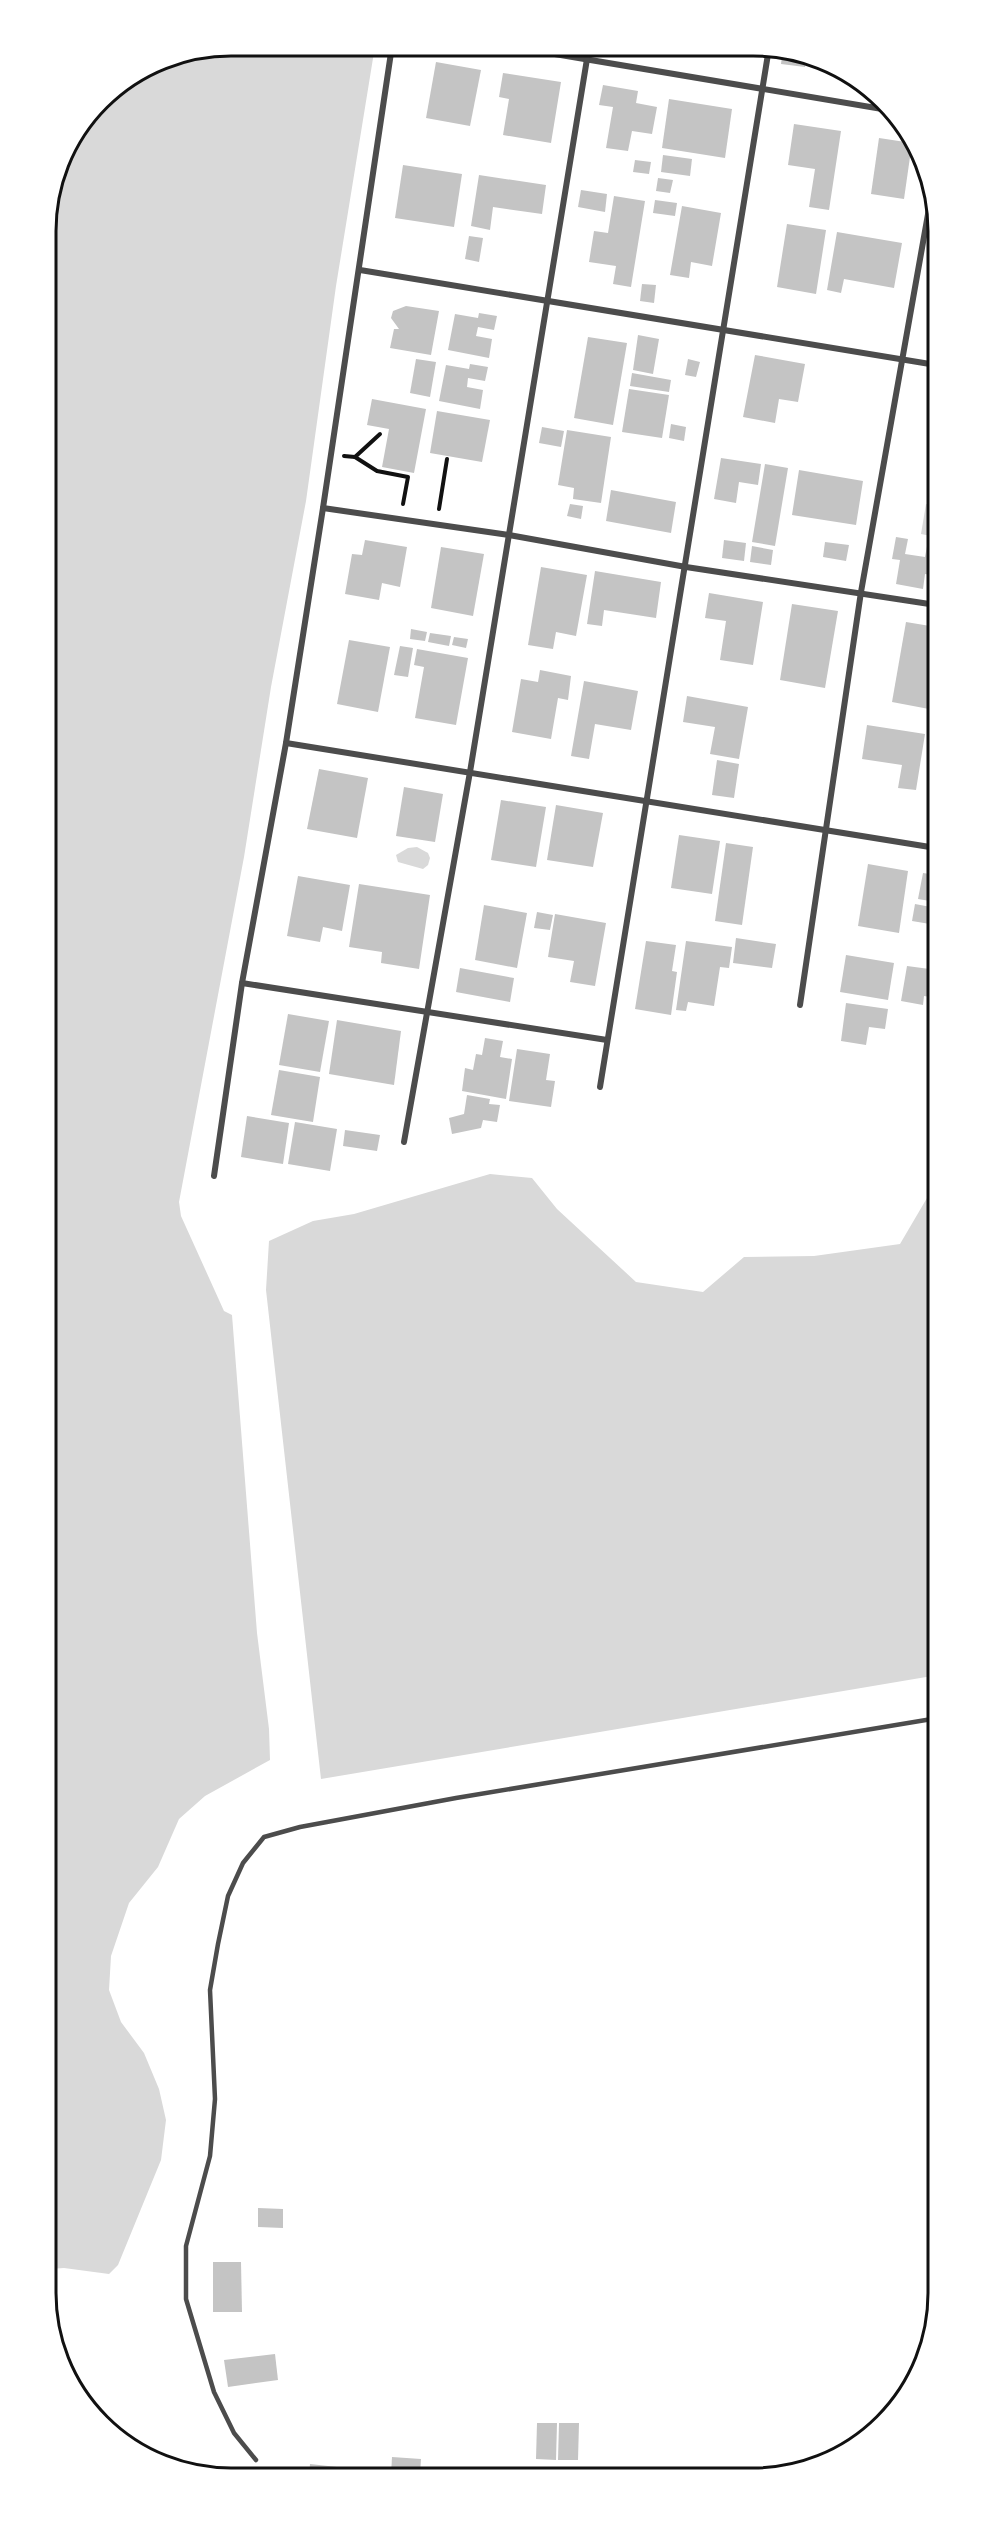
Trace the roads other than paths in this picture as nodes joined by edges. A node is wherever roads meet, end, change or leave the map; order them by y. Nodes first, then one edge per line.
1 (391, 56) edge
2 (564, 56) edge
3 (768, 56) edge
4 (587, 60) junction
5 (762, 89) junction
6 (878, 108) edge
7 (927, 217) edge
8 (360, 270) junction
9 (546, 301) junction
10 (724, 330) junction
11 (902, 359) junction
12 (928, 364) edge
13 (323, 508) junction
14 (509, 536) junction
15 (686, 567) junction
16 (861, 592) junction
17 (928, 604) edge
18 (286, 742) junction
19 (470, 772) junction
20 (647, 801) junction
21 (826, 831) junction
22 (928, 847) edge
23 (242, 983) junction
24 (800, 1005) dead end
25 (429, 1012) junction
26 (607, 1040) junction
27 (600, 1087) dead end
28 (404, 1142) dead end
29 (214, 1176) dead end
30 (928, 1720) edge
31 (256, 2460) dead end

1 - 8 street
2 - 4 street
3 - 5 street
4 - 5 street
4 - 9 street
5 - 6 street
5 - 10 street
7 - 11 street
8 - 9 street
8 - 13 street
9 - 10 street
9 - 14 street
10 - 11 street
10 - 15 street
11 - 12 street
11 - 16 street
13 - 14 street
13 - 18 street
14 - 15 street
14 - 19 street
15 - 16 street
15 - 20 street
16 - 17 street
16 - 21 street
18 - 19 street
18 - 23 street
19 - 20 street
19 - 25 street
20 - 21 street
20 - 26 street
21 - 22 street
21 - 24 street
23 - 25 street
23 - 29 street
25 - 26 street
25 - 28 street
26 - 27 street
30 - 31 lane

